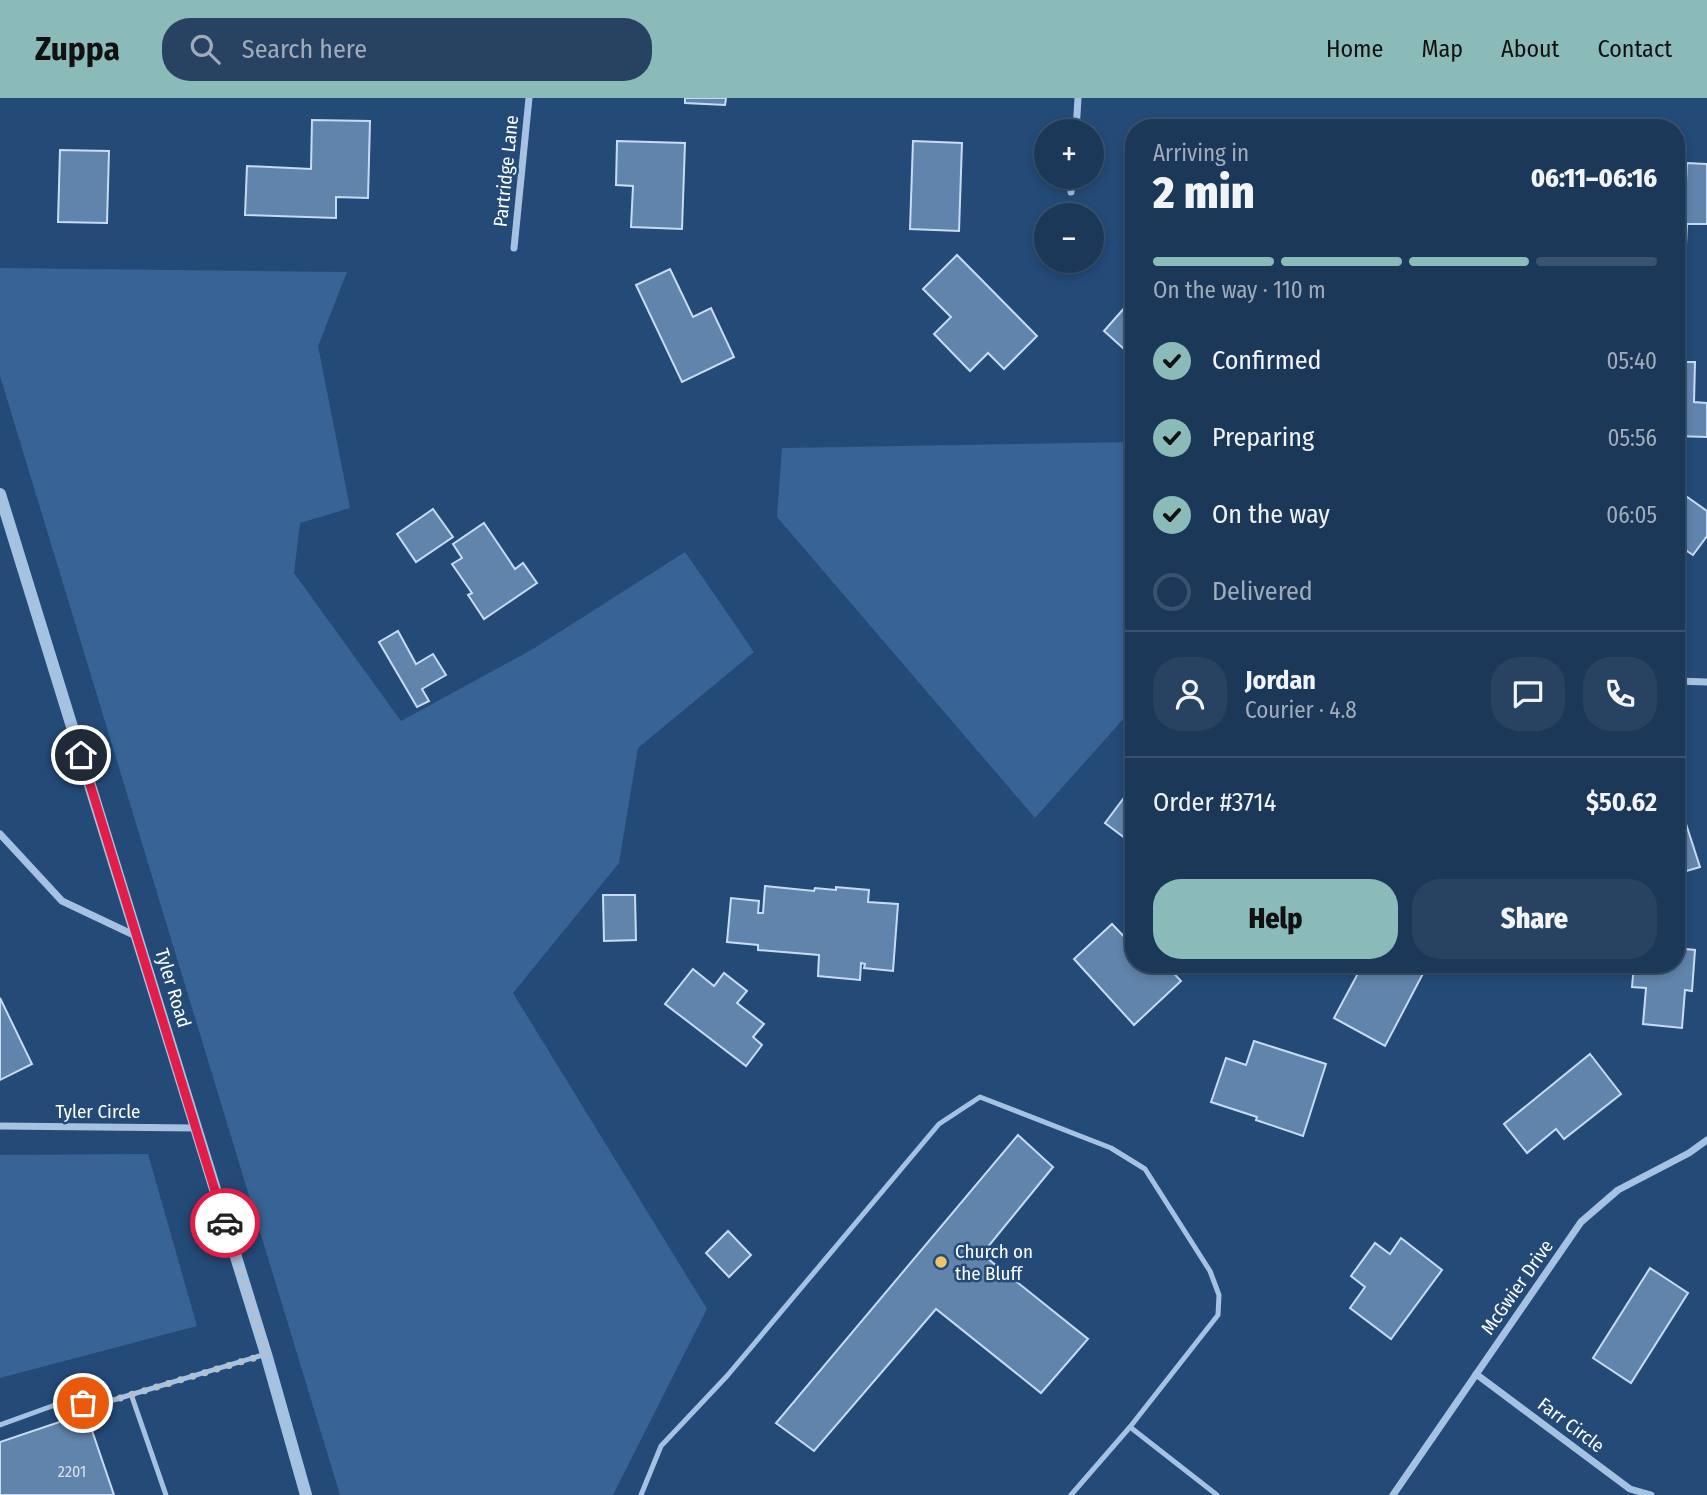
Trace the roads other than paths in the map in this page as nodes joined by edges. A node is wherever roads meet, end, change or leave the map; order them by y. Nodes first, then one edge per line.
1 (530, 98) edge
2 (1078, 98) edge
3 (1077, 119) edge
4 (1071, 189) edge
5 (1071, 192) dead end
6 (514, 248) dead end
7 (0, 494) edge
8 (1685, 681) edge
9 (1707, 682) edge
10 (0, 834) edge
11 (138, 938) junction
12 (0, 1126) edge
13 (195, 1128) junction
14 (1707, 1140) edge
15 (267, 1354) junction
16 (1476, 1374) junction
17 (131, 1394) junction
18 (0, 1425) edge
19 (1130, 1427) junction
20 (166, 1495) edge
21 (306, 1495) edge
22 (641, 1495) edge
23 (1071, 1495) edge
24 (1217, 1495) edge
25 (1393, 1495) edge
26 (1651, 1495) edge

1 - 6 street, Partridge Lane
2 - 3 street
4 - 5 street
7 - 11 street, Tyler Road
8 - 9 street
10 - 11 street
11 - 13 street, Tyler Road
12 - 13 street, Tyler Circle
13 - 15 street, Tyler Road
14 - 16 street, McGwier Drive
15 - 17 lane
15 - 21 street, Tyler Road
16 - 25 street, McGwier Drive
16 - 26 street, Farr Circle
17 - 18 lane
17 - 20 lane
19 - 22 lane
19 - 23 lane
19 - 24 lane

